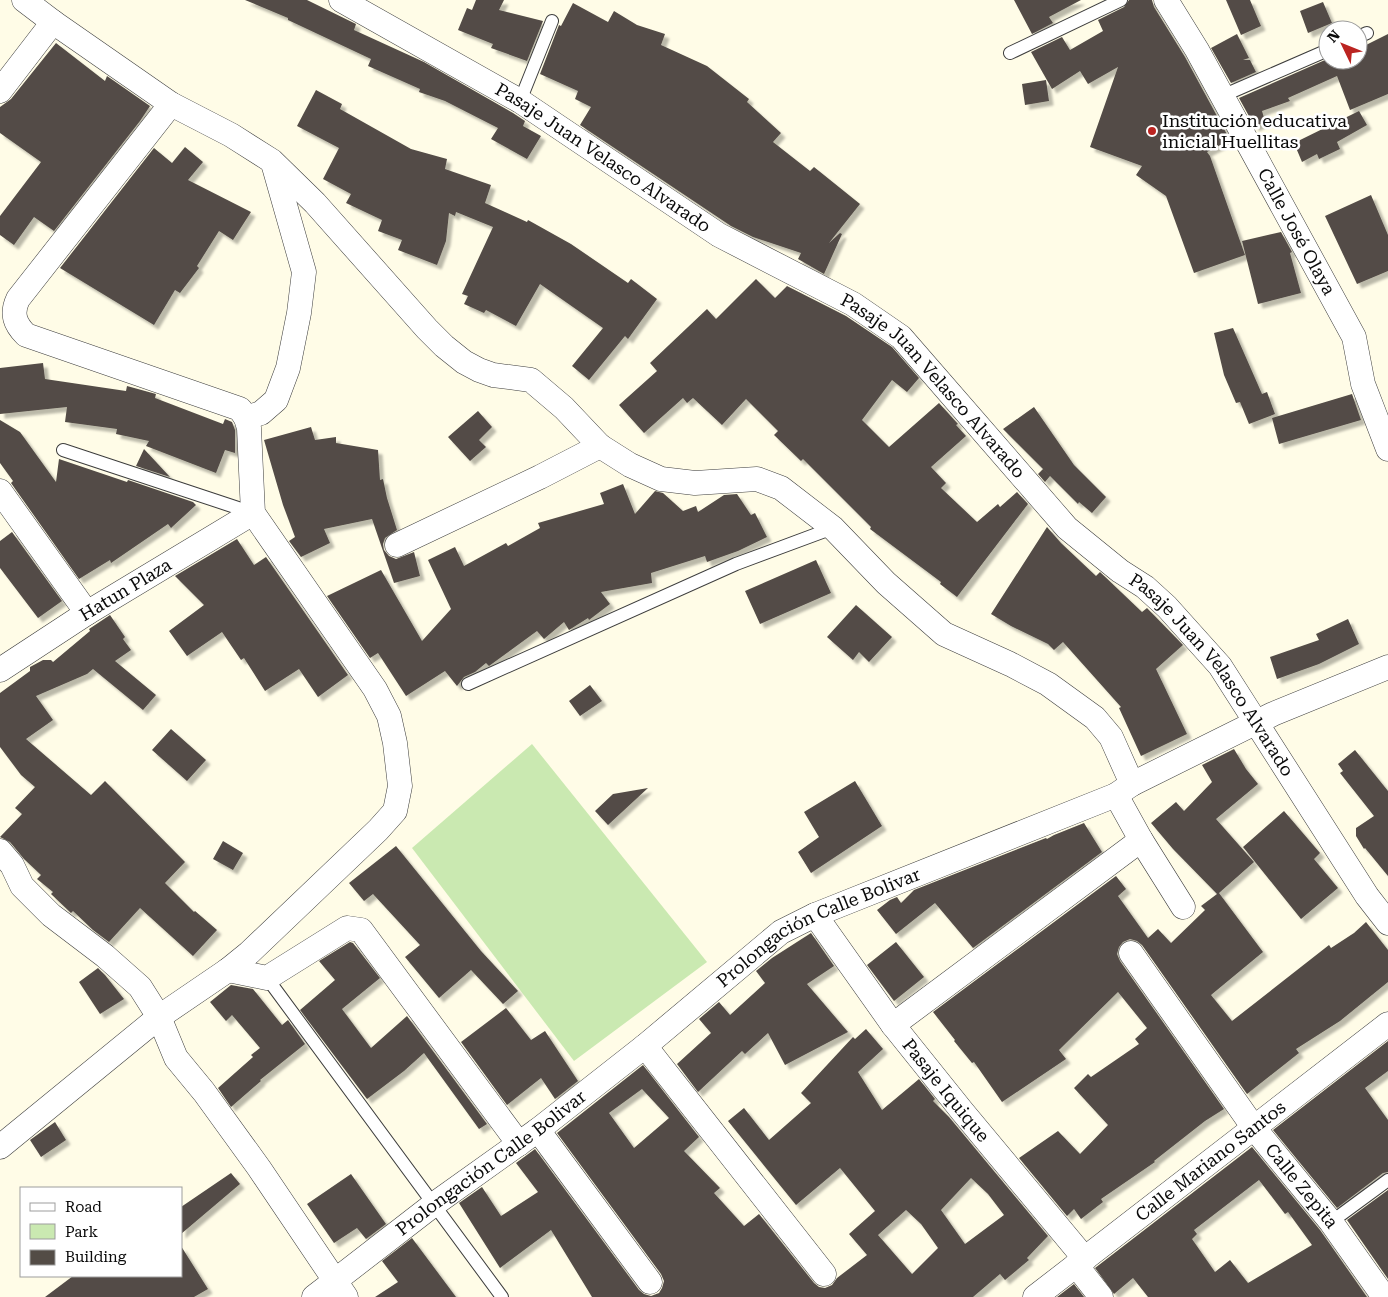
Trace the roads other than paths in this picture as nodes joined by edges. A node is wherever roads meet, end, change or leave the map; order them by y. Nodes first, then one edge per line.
1 (24, 0) edge
2 (340, 0) edge
3 (1121, 0) edge
4 (1166, 0) edge
5 (370, 8) edge
6 (552, 21) dead end
7 (52, 22) junction
8 (1010, 53) dead end
9 (1318, 54) edge
10 (0, 91) edge
11 (1222, 96) junction
12 (520, 101) junction
13 (172, 104) junction
14 (272, 161) junction
15 (246, 418) junction
16 (600, 446) junction
17 (1388, 449) edge
18 (63, 450) dead end
19 (0, 491) edge
20 (252, 513) junction
21 (833, 528) junction
22 (397, 545) dead end
23 (87, 613) junction
24 (1388, 667) edge
25 (0, 670) edge
26 (468, 684) dead end
27 (1256, 724) junction
28 (1124, 790) junction
29 (1141, 840) junction
30 (0, 851) edge
31 (1183, 907) dead end
32 (815, 915) junction
33 (1388, 923) edge
34 (1130, 953) dead end
35 (228, 970) junction
36 (267, 978) junction
37 (159, 1016) junction
38 (1388, 1024) edge
39 (894, 1025) junction
40 (645, 1046) junction
41 (1254, 1128) junction
42 (538, 1130) junction
43 (519, 1144) junction
44 (0, 1147) edge
45 (1388, 1180) edge
46 (433, 1205) junction
47 (1331, 1222) junction
48 (1080, 1262) junction
49 (824, 1274) dead end
50 (650, 1282) dead end
51 (341, 1288) edge
52 (314, 1297) edge
53 (502, 1297) edge
54 (1035, 1297) edge
55 (1101, 1297) edge
56 (1384, 1297) edge

1 - 7 street
2 - 5 street, Pasaje Juan Velasco Alvarado
3 - 8 lane
4 - 11 street, Calle José Olaya
5 - 12 street, Pasaje Juan Velasco Alvarado
6 - 12 lane
7 - 10 street
7 - 13 street
9 - 11 lane
11 - 17 street, Calle José Olaya
12 - 27 street, Pasaje Juan Velasco Alvarado
13 - 14 street
13 - 15 street
14 - 15 street
14 - 16 street
15 - 20 street
16 - 21 street
16 - 22 street
18 - 20 lane
19 - 23 street
20 - 23 street, Hatun Plaza
20 - 35 street
21 - 26 lane
21 - 28 street
23 - 25 street, Hatun Plaza
24 - 27 street, Prolongación Calle Bolivar
27 - 28 street, Prolongación Calle Bolivar
27 - 33 street, Pasaje Juan Velasco Alvarado
28 - 29 street
28 - 32 street, Prolongación Calle Bolivar
29 - 31 street
29 - 39 street
30 - 37 street
32 - 39 street, Pasaje Iquique
32 - 40 street, Prolongación Calle Bolivar
34 - 41 street, Calle Zepita
35 - 36 street
35 - 37 street
36 - 43 street
36 - 46 lane
37 - 44 street
37 - 51 street
38 - 41 street, Calle Mariano Santos
39 - 48 street, Pasaje Iquique
40 - 42 street, Prolongación Calle Bolivar
40 - 49 street
41 - 47 street, Calle Zepita
41 - 48 street, Calle Mariano Santos
42 - 43 street, Prolongación Calle Bolivar
42 - 50 street
43 - 46 street, Prolongación Calle Bolivar
45 - 47 lane
46 - 51 street, Prolongación Calle Bolivar
46 - 53 lane
47 - 56 street, Calle Zepita
48 - 54 street, Calle Mariano Santos
48 - 55 street, Pasaje Iquique
51 - 52 street, Prolongación Calle Bolivar

